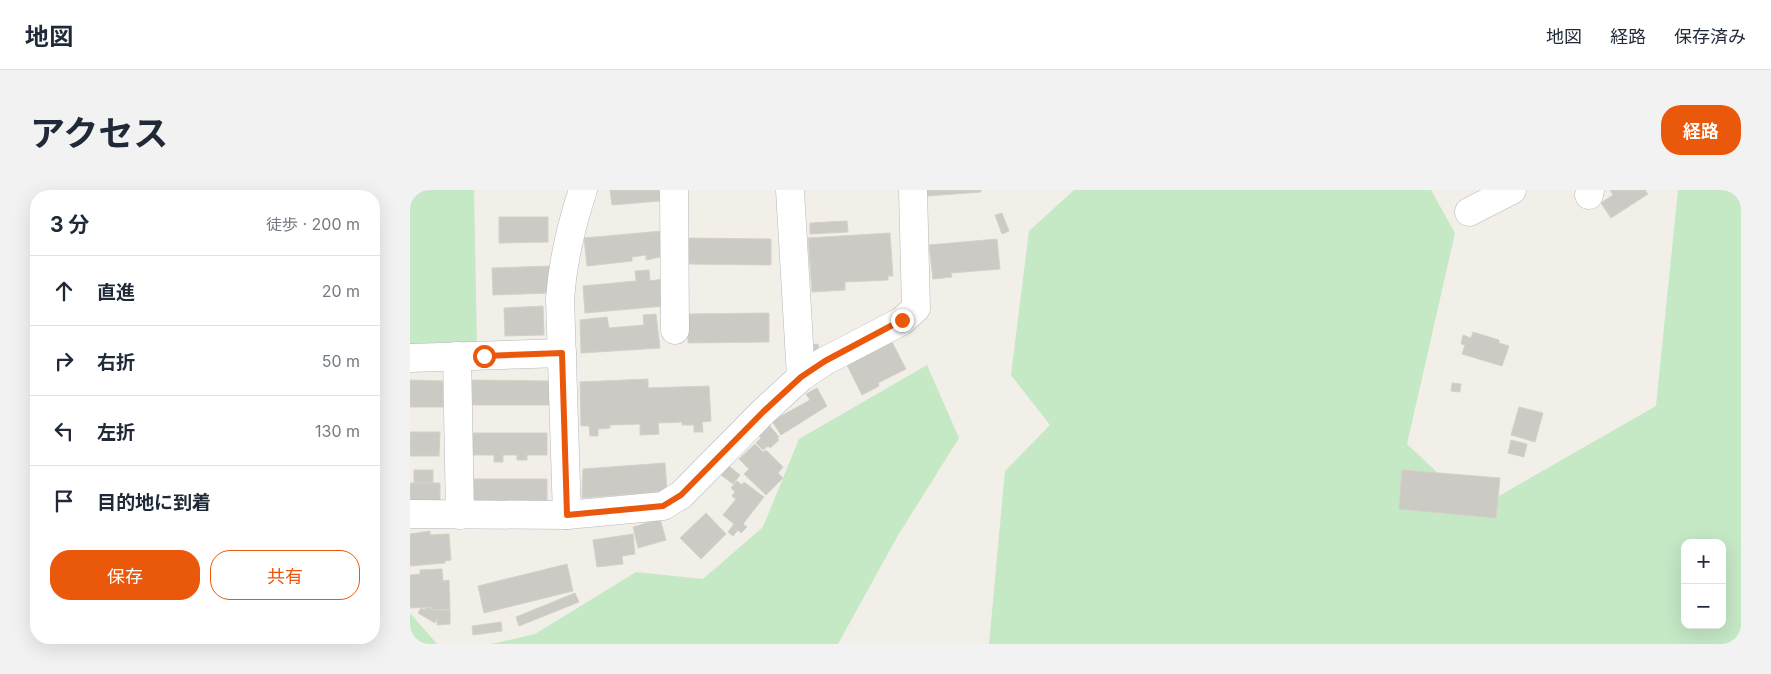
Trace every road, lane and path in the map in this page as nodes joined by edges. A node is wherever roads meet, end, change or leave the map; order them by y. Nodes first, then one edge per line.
1 (583, 190) edge
2 (674, 190) edge
3 (790, 190) edge
4 (913, 190) edge
5 (1512, 190) edge
6 (1470, 212) dead end
7 (676, 330) dead end
8 (562, 353) junction
9 (457, 356) junction
10 (410, 358) edge
11 (801, 377) junction
12 (410, 514) edge
13 (460, 515) junction
14 (567, 515) junction

1 - 8 street
2 - 7 street
3 - 11 street
4 - 11 street
5 - 6 street
8 - 9 street
8 - 14 street
9 - 10 street
9 - 13 street
11 - 14 street
12 - 13 street
13 - 14 street

